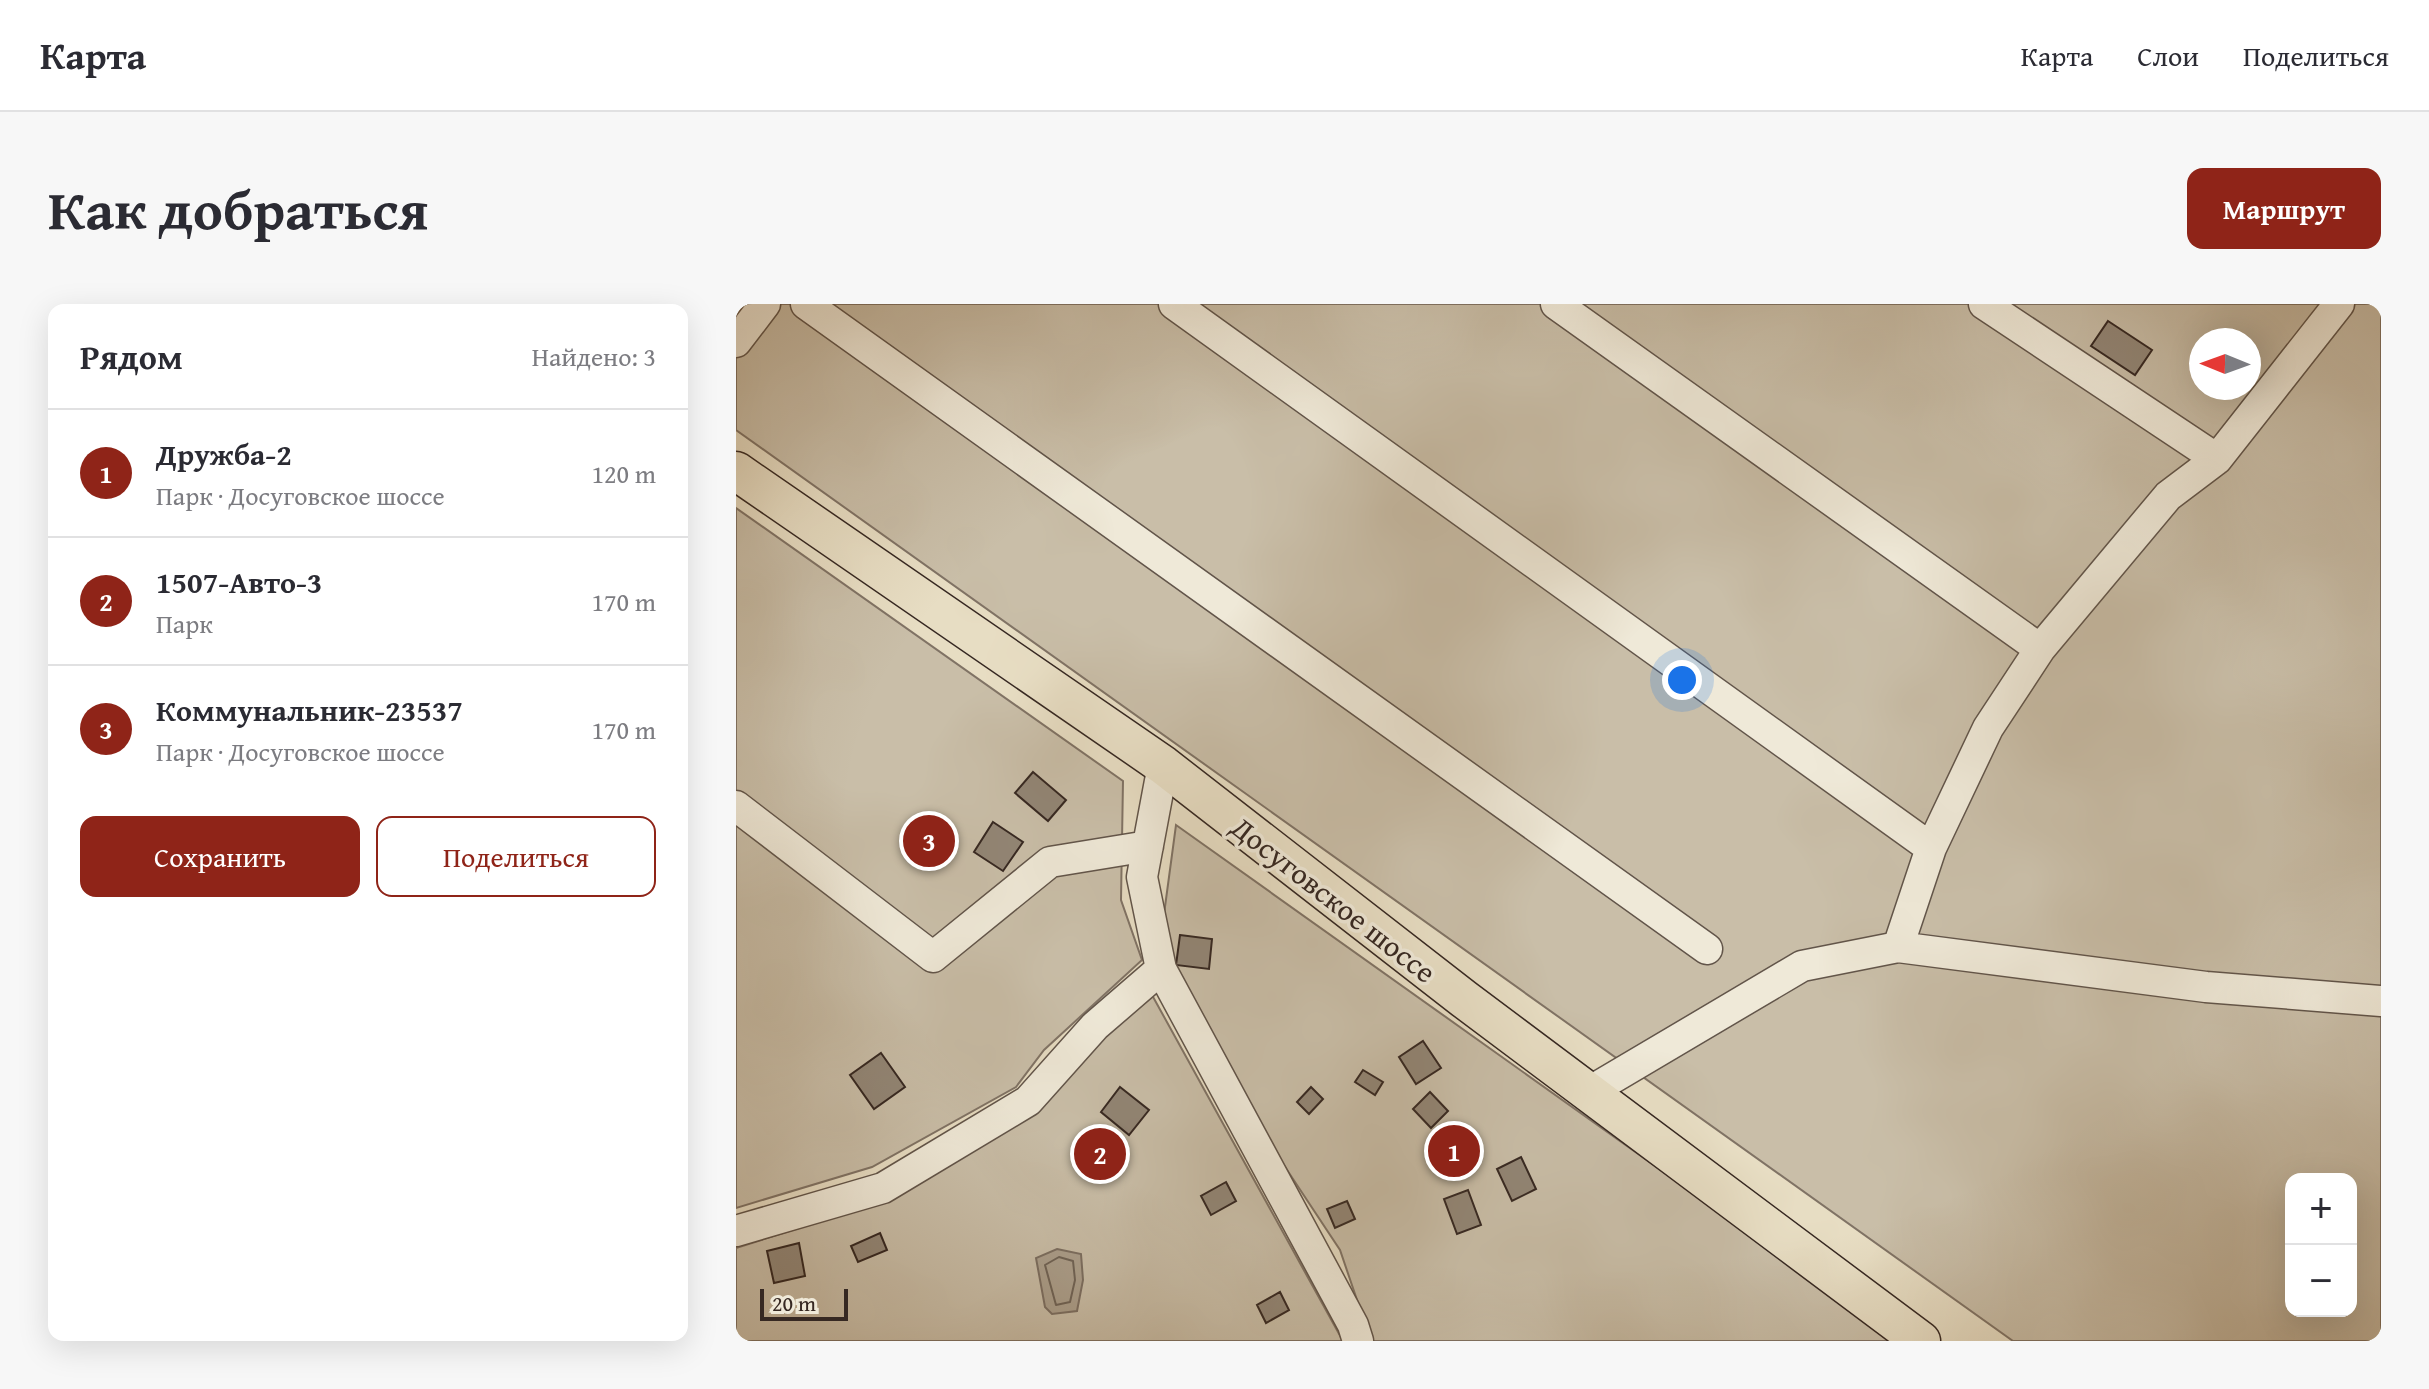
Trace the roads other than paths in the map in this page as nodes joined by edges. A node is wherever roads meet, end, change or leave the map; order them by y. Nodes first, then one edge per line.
1 (765, 304) edge
2 (806, 304) edge
3 (1174, 304) edge
4 (1556, 304) edge
5 (1984, 304) edge
6 (2339, 304) edge
7 (736, 342) edge
8 (2217, 459) junction
9 (736, 471) edge
10 (2040, 649) junction
11 (1163, 765) junction
12 (736, 806) edge
13 (1148, 846) junction
14 (1931, 848) junction
15 (1898, 947) junction
16 (1707, 949) dead end
17 (1161, 969) junction
18 (2381, 999) edge
19 (1589, 1092) junction
20 (736, 1231) edge
21 (1358, 1341) edge
22 (1921, 1341) edge

1 - 7 lane
2 - 16 lane
3 - 14 lane
4 - 10 lane
5 - 8 lane
6 - 8 lane
8 - 10 lane
9 - 11 main road, Досуговское шоссе
10 - 14 lane
11 - 13 lane
11 - 19 main road, Досуговское шоссе
12 - 13 lane
13 - 17 lane
14 - 15 lane
15 - 18 lane
15 - 19 lane
17 - 20 lane
17 - 21 lane
19 - 22 main road, Досуговское шоссе

